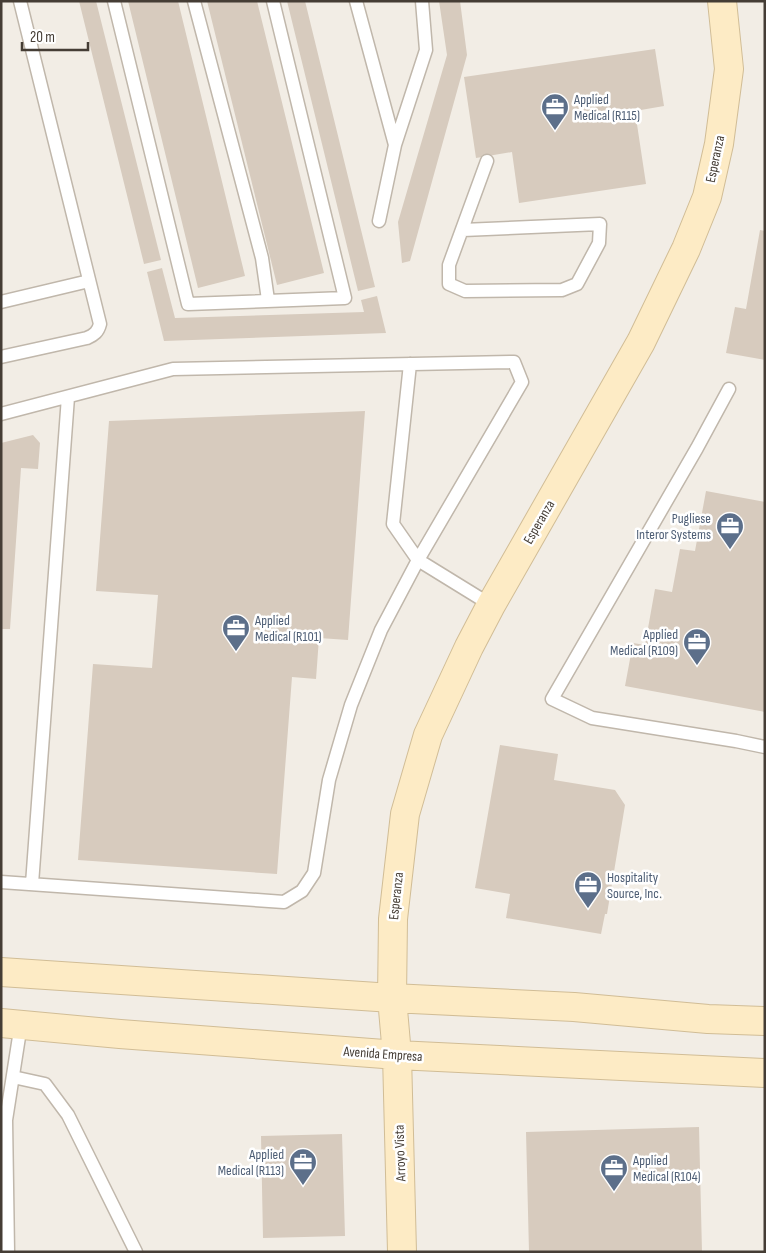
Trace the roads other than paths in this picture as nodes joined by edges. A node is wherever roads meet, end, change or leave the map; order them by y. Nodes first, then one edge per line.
1 (20, 1) edge
2 (114, 1) edge
3 (194, 1) edge
4 (273, 1) edge
5 (356, 1) edge
6 (422, 1) edge
7 (722, 1) edge
8 (394, 144) junction
9 (488, 161) dead end
10 (379, 221) dead end
11 (463, 230) junction
12 (89, 281) junction
13 (268, 300) junction
14 (1, 302) edge
15 (1, 357) edge
16 (410, 364) junction
17 (729, 389) dead end
18 (68, 397) junction
19 (1, 414) edge
20 (418, 560) junction
21 (491, 605) junction
22 (765, 747) edge
23 (1, 882) edge
24 (32, 884) junction
25 (1, 972) edge
26 (392, 998) junction
27 (765, 1021) edge
28 (11, 1024) edge
29 (397, 1055) junction
30 (765, 1073) edge
31 (13, 1077) junction
32 (4, 1120) edge
33 (8, 1252) edge
34 (136, 1252) edge
35 (402, 1252) edge

1 - 12 lane
2 - 13 lane
3 - 13 lane
4 - 13 lane
5 - 8 lane
6 - 8 lane
7 - 21 main road, Esperanza
8 - 10 lane
9 - 11 lane
11 - 11 lane
12 - 14 lane
12 - 15 lane
16 - 18 lane
16 - 20 lane
16 - 20 lane
17 - 22 lane
18 - 19 lane
18 - 24 lane
20 - 21 lane
20 - 24 lane
21 - 26 main road, Esperanza
23 - 24 lane
25 - 26 main road
26 - 27 main road
26 - 29 main road, Esperanza
28 - 29 main road, Avenida Empresa
28 - 31 lane
29 - 30 main road, Avenida Empresa
29 - 35 main road, Arroyo Vista
31 - 32 lane
31 - 34 lane
32 - 33 lane

